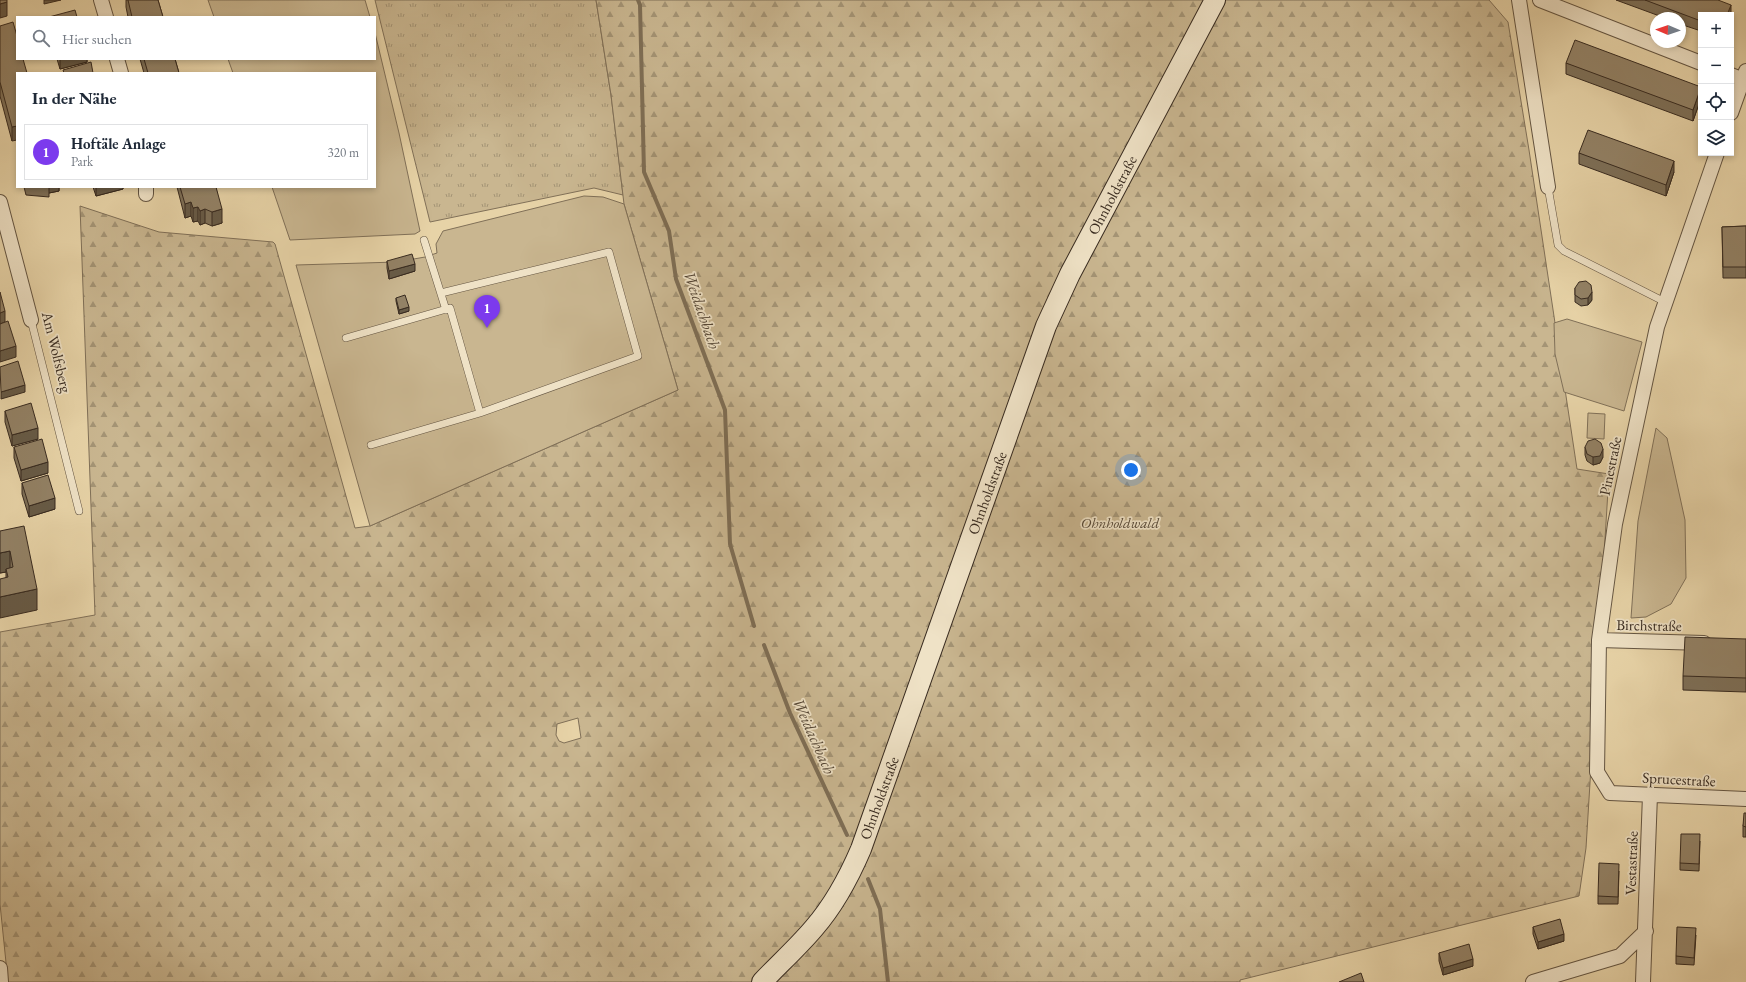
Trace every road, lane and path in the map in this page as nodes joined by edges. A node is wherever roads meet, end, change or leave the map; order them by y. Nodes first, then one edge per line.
1 (102, 0) edge
2 (1216, 0) edge
3 (1519, 0) edge
4 (1540, 0) edge
5 (1560, 4) edge
6 (106, 16) edge
7 (117, 60) edge
8 (1698, 62) edge
9 (121, 72) edge
10 (1741, 76) edge
11 (1734, 102) edge
12 (1716, 156) edge
13 (1548, 187) joint
14 (0, 202) edge
15 (424, 240) dead end
16 (441, 293) junction
17 (1665, 302) junction
18 (446, 310) junction
19 (31, 320) joint
20 (346, 338) dead end
21 (480, 413) junction
22 (371, 445) dead end
23 (79, 511) dead end
24 (1600, 640) junction
25 (1715, 643) edge
26 (1610, 793) joint
27 (1650, 795) junction
28 (1746, 799) edge
29 (1646, 931) junction
30 (0, 968) edge
31 (1, 982) edge
32 (762, 982) edge
33 (1533, 982) edge
34 (1643, 982) edge

1 - 6 street
2 - 32 main road, Ohnholdstraße
3 - 13 street
4 - 5 street
5 - 8 street
7 - 9 street
10 - 11 street
12 - 17 street, Pinestraße
13 - 17 lane
14 - 19 street, Am Wolfsberg
15 - 16 lane
16 - 18 lane
16 - 21 lane
17 - 24 street, Pinestraße
18 - 20 lane
18 - 21 lane
19 - 23 lane, Am Wolfsberg
21 - 22 lane
24 - 25 street, Birchstraße
24 - 26 street, Pinestraße
26 - 27 street, Sprucestraße
27 - 28 street, Sprucestraße
27 - 29 street, Vestastraße
29 - 33 street
29 - 34 street, Vestastraße
30 - 31 street

